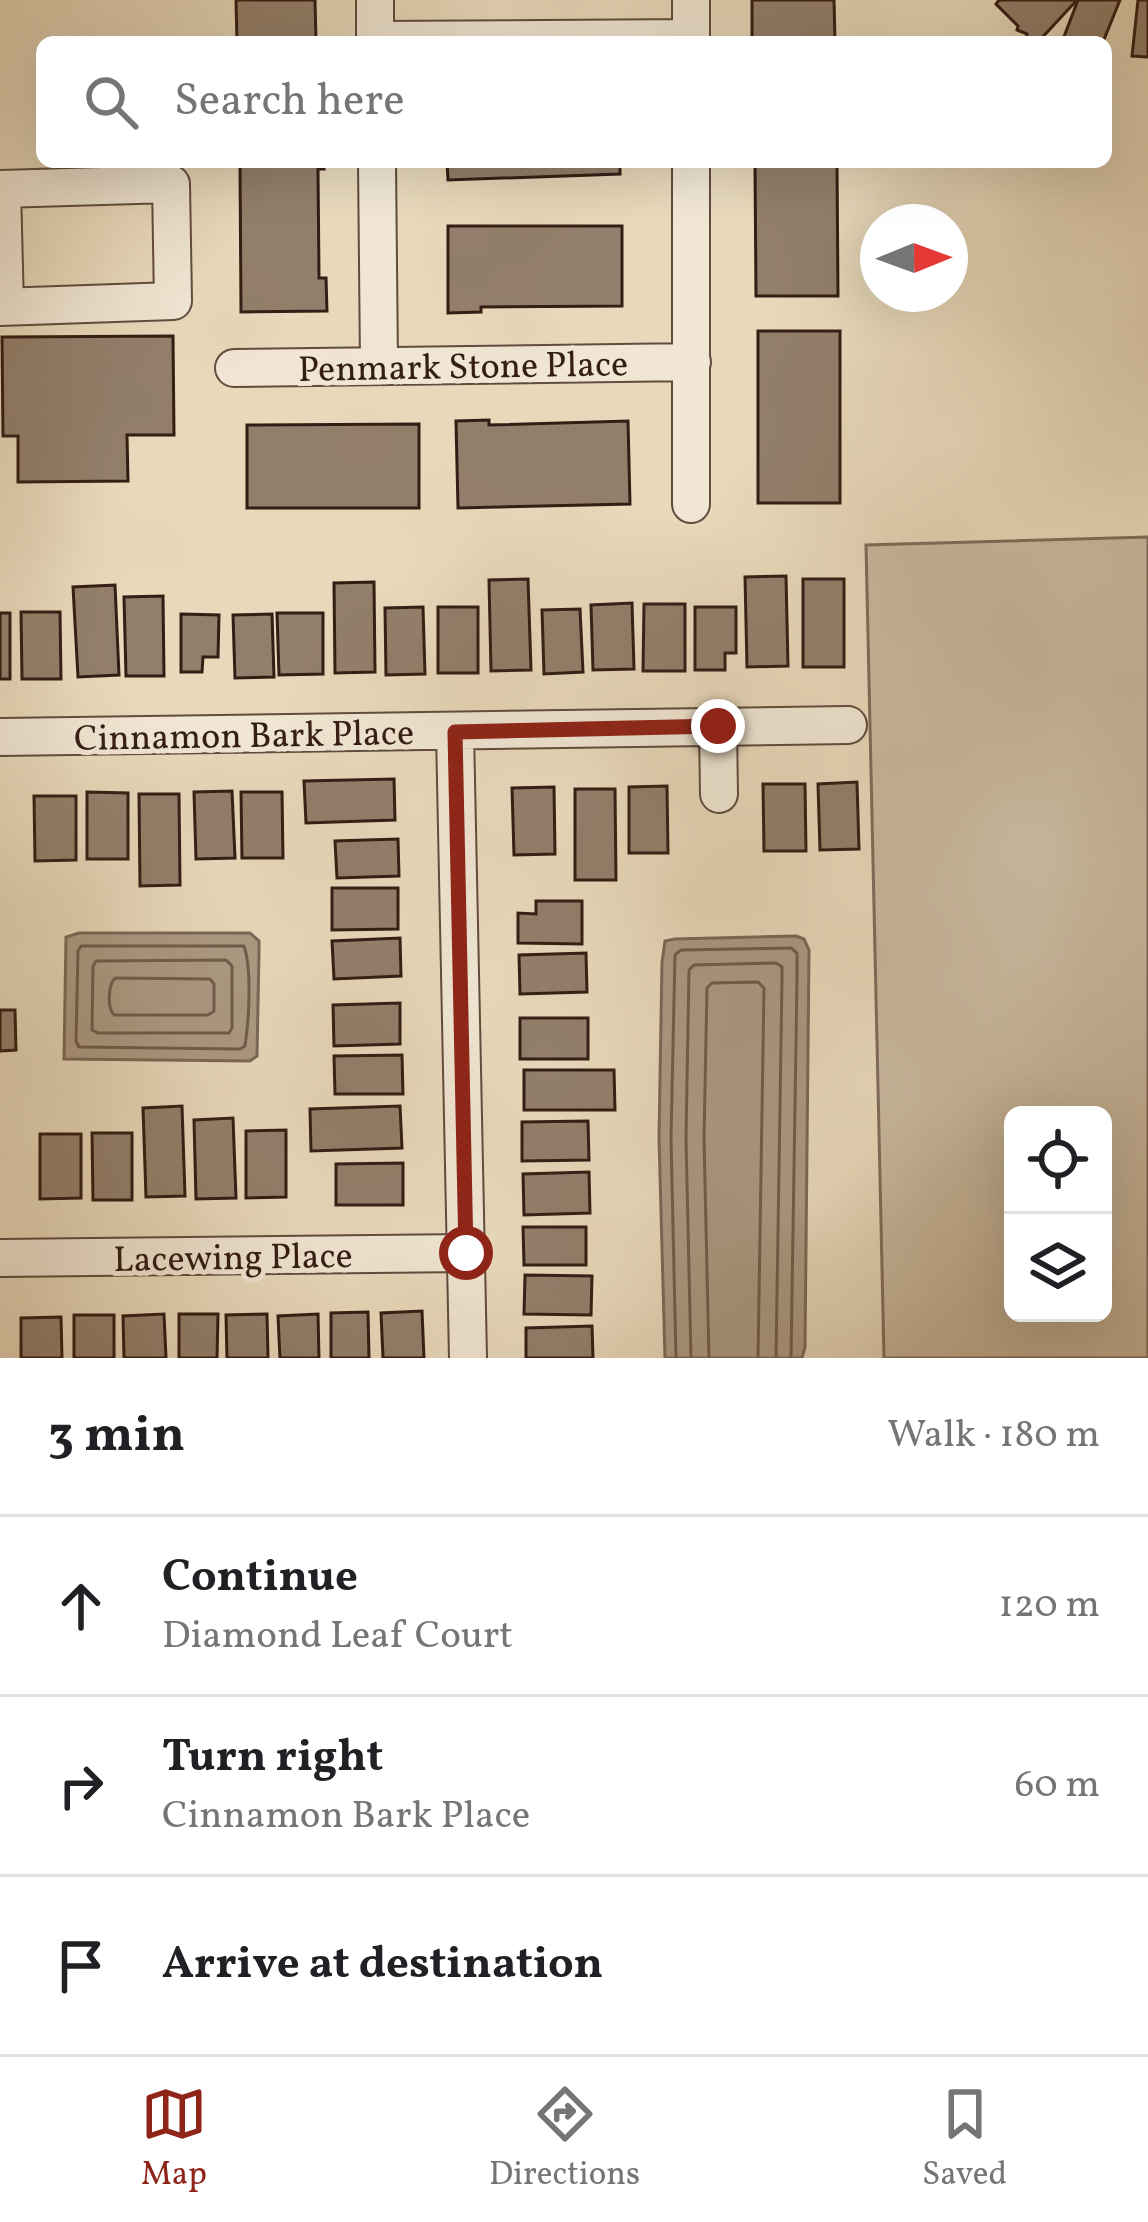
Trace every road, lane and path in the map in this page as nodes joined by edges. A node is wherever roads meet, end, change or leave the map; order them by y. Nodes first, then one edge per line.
1 (375, 0) edge
2 (691, 0) edge
3 (375, 36) edge
4 (691, 36) edge
5 (377, 168) edge
6 (692, 168) edge
7 (1, 189) edge
8 (2, 307) edge
9 (692, 362) junction
10 (379, 364) junction
11 (234, 368) dead end
12 (691, 504) dead end
13 (848, 725) dead end
14 (718, 726) junction
15 (455, 732) junction
16 (0, 737) edge
17 (718, 794) dead end
18 (466, 1253) junction
19 (0, 1258) edge
20 (468, 1358) edge

1 - 3 street
2 - 4 street
5 - 10 street
6 - 9 street
7 - 8 street
7 - 8 street
9 - 10 street, Penmark Stone Place
9 - 12 street
10 - 11 street, Penmark Stone Place
13 - 14 street, Cinnamon Bark Place
14 - 15 street, Cinnamon Bark Place
14 - 17 street
15 - 16 street, Cinnamon Bark Place
15 - 18 street
18 - 19 street, Lacewing Place
18 - 20 street

